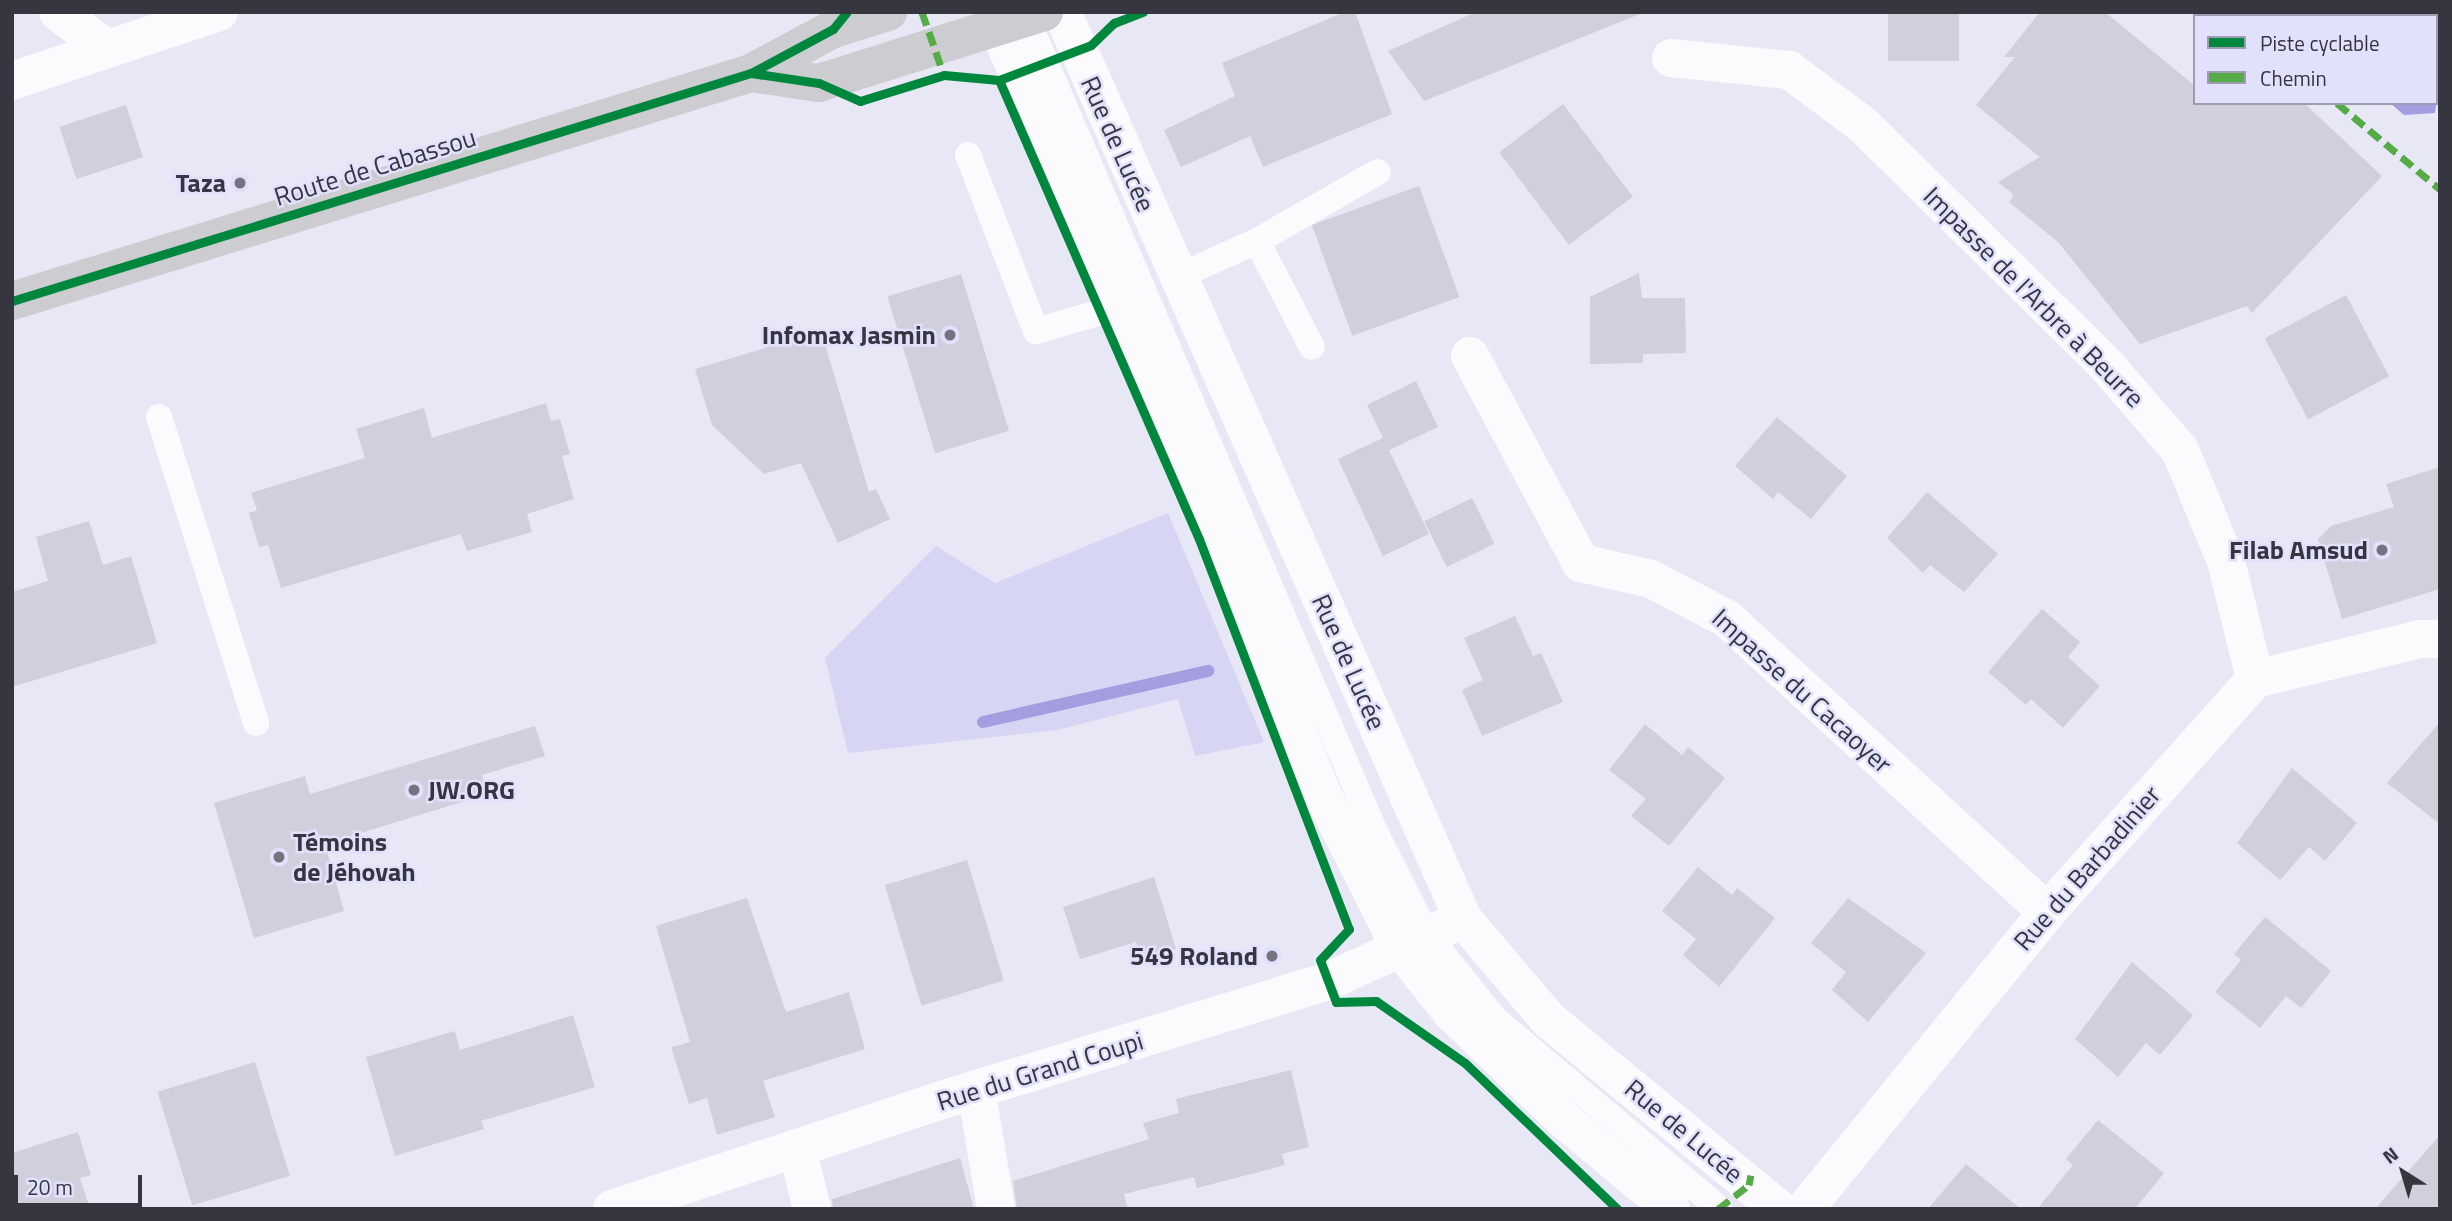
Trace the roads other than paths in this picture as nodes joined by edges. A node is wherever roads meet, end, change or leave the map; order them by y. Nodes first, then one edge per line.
1 (58, 12) edge
2 (219, 12) edge
3 (888, 12) edge
4 (1026, 16) edge
5 (106, 48) junction
6 (1671, 58) dead end
7 (751, 73) junction
8 (12, 81) edge
9 (968, 155) dead end
10 (1378, 172) dead end
11 (1257, 241) junction
12 (1177, 277) junction
13 (12, 301) edge
14 (1122, 306) junction
15 (1312, 347) dead end
16 (1470, 356) dead end
17 (159, 417) dead end
18 (2440, 639) edge
19 (2255, 679) junction
20 (256, 723) dead end
21 (2047, 912) junction
22 (1463, 919) junction
23 (1414, 942) junction
24 (976, 1089) junction
25 (797, 1148) junction
26 (612, 1209) edge
27 (812, 1209) edge
28 (996, 1209) edge
29 (1671, 1209) edge
30 (1720, 1209) edge
31 (1779, 1209) edge
32 (1805, 1209) edge

1 - 5 street
2 - 5 street
3 - 7 main road, Route de Cabassou
4 - 7 main road, Route de Cabassou
4 - 12 street, Rue de Lucée
4 - 14 street
4 - 23 lane
5 - 8 street
6 - 19 street, Impasse de l'Arbre à Beurre
7 - 13 main road, Route de Cabassou
9 - 14 lane
10 - 11 lane
11 - 12 lane
11 - 15 lane
12 - 22 street, Rue de Lucée
14 - 23 street
16 - 21 street, Impasse du Cacaoyer
17 - 20 lane
18 - 19 street
19 - 21 street, Rue du Barbadinier
21 - 32 street, Rue du Barbadinier
22 - 23 street, Rue du Grand Coupi
22 - 31 street, Rue de Lucée
23 - 24 street, Rue du Grand Coupi
23 - 29 street
23 - 30 lane
24 - 25 street, Rue du Grand Coupi
24 - 28 street
25 - 26 street, Rue du Grand Coupi
25 - 27 street

